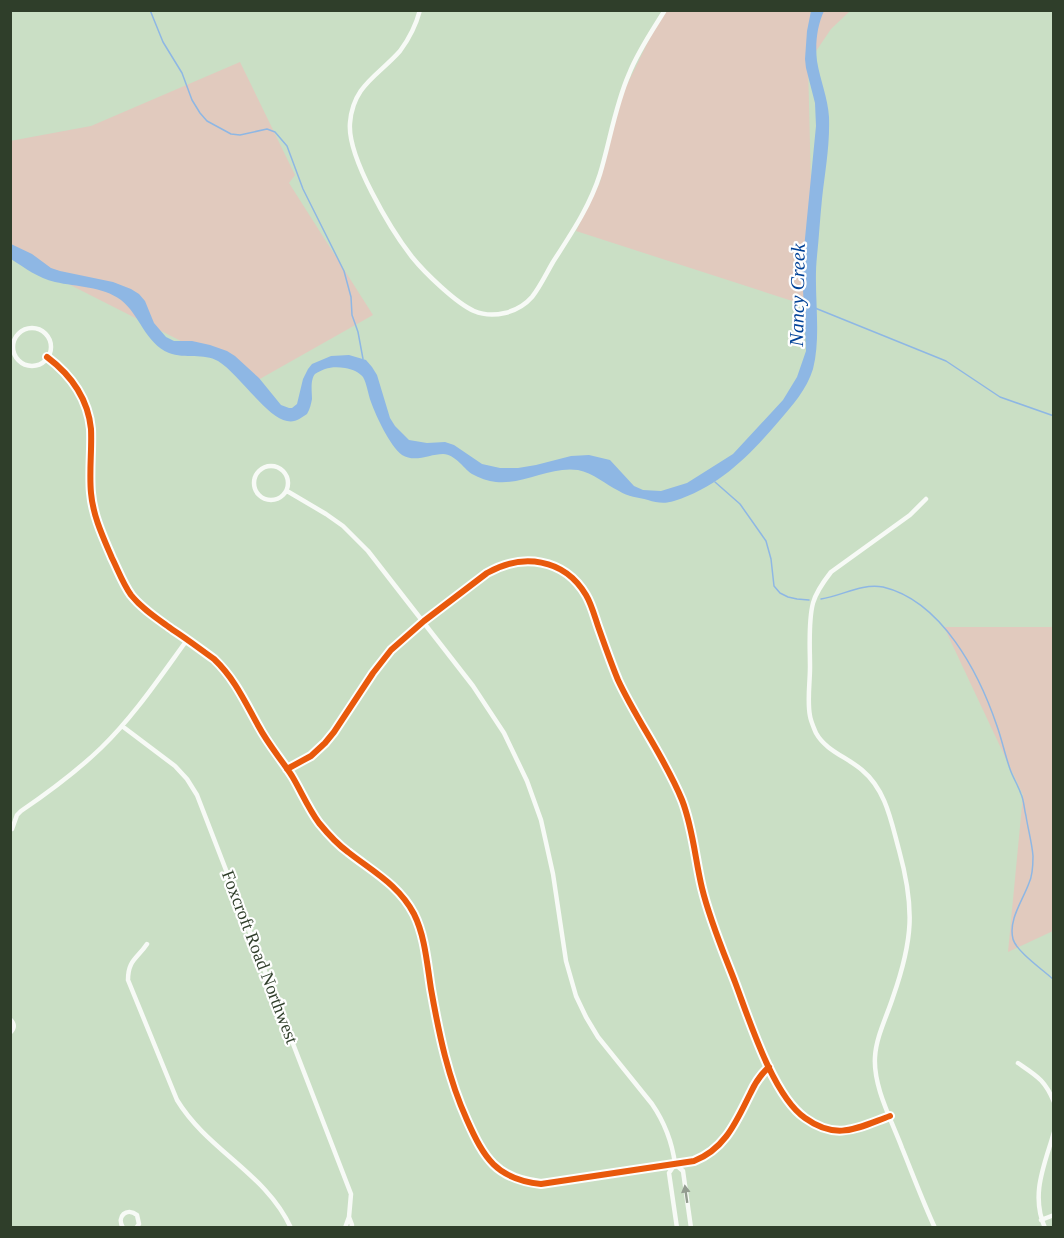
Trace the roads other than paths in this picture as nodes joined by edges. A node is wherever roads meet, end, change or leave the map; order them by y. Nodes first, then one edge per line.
1 (420, 10) edge
2 (665, 10) edge
3 (47, 357) junction
4 (287, 491) junction
5 (926, 499) dead end
6 (424, 621) junction
7 (187, 640) junction
8 (122, 726) junction
9 (287, 769) junction
10 (12, 829) edge
11 (147, 944) dead end
12 (10, 1019) edge
13 (10, 1033) edge
14 (1018, 1063) dead end
15 (769, 1066) junction
16 (1053, 1102) edge
17 (890, 1116) junction
18 (1053, 1132) edge
19 (675, 1164) junction
20 (1053, 1215) edge
21 (349, 1217) junction
22 (1041, 1220) junction
23 (123, 1227) edge
24 (136, 1227) edge
25 (291, 1227) edge
26 (345, 1227) edge
27 (351, 1227) edge
28 (677, 1227) edge
29 (691, 1227) edge
30 (935, 1227) edge
31 (1045, 1227) edge

1 - 2 street
3 - 3 street
3 - 7 street
4 - 4 street
4 - 6 street
5 - 17 street
6 - 9 street
6 - 15 street
6 - 19 street
7 - 8 street
7 - 9 street
8 - 10 street
8 - 21 street, Foxcroft Road Northwest
9 - 19 street
11 - 25 street
12 - 13 street
14 - 16 street
15 - 17 street
15 - 19 street
17 - 30 street
18 - 22 street
19 - 28 street
29 -> 19 street
20 - 22 street
21 - 26 street, Foxcroft Road Northwest
21 - 27 street, Foxcroft Road Northwest
22 - 31 street
23 - 24 street

